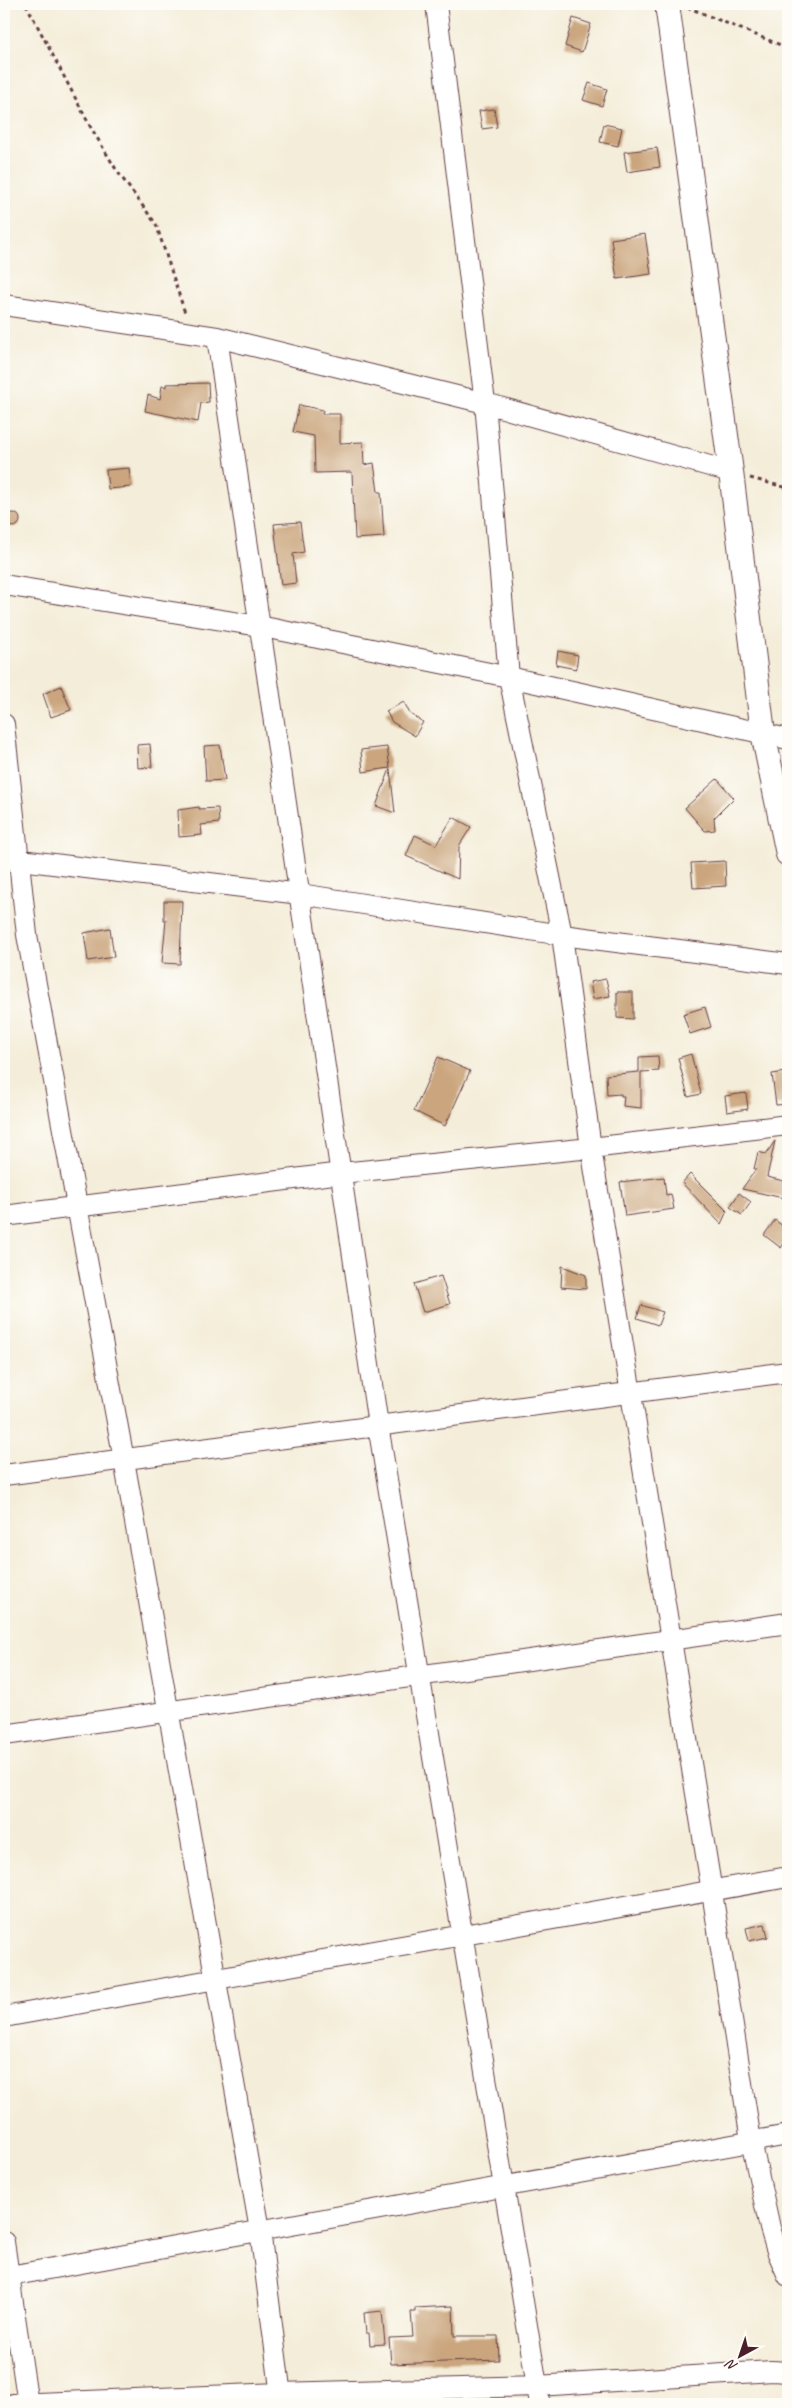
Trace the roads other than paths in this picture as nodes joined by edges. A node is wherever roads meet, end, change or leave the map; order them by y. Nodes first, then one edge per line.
1 (436, 4) edge
2 (667, 4) edge
3 (4, 305) edge
4 (217, 337) junction
5 (485, 403) junction
6 (731, 472) junction
7 (4, 585) edge
8 (259, 626) junction
9 (509, 677) junction
10 (4, 724) edge
11 (763, 732) junction
12 (788, 739) edge
13 (788, 854) edge
14 (11, 859) edge
15 (300, 894) junction
16 (562, 935) junction
17 (788, 964) edge
18 (788, 1125) edge
19 (591, 1148) junction
20 (341, 1173) junction
21 (79, 1208) junction
22 (4, 1216) edge
23 (788, 1372) edge
24 (629, 1394) junction
25 (378, 1425) junction
26 (124, 1460) junction
27 (4, 1475) edge
28 (788, 1623) edge
29 (672, 1640) junction
30 (420, 1676) junction
31 (168, 1712) junction
32 (4, 1736) edge
33 (788, 1877) edge
34 (712, 1892) junction
35 (463, 1937) junction
36 (215, 1980) junction
37 (4, 2017) edge
38 (788, 2135) edge
39 (751, 2141) junction
40 (504, 2188) junction
41 (260, 2230) junction
42 (4, 2242) edge
43 (6, 2276) edge
44 (788, 2276) edge
45 (788, 2372) edge
46 (538, 2395) edge
47 (281, 2398) edge
48 (13, 2404) edge
49 (28, 2404) edge

1 - 5 street
2 - 6 street
3 - 4 street
4 - 5 street
4 - 8 street
5 - 6 street
5 - 9 street
6 - 11 street
7 - 8 street
8 - 9 street
8 - 15 street
9 - 11 street
9 - 16 street
10 - 14 street
11 - 12 street
11 - 13 street
14 - 15 street
14 - 21 street
15 - 16 street
15 - 20 street
16 - 17 street
16 - 19 street
18 - 19 street
19 - 20 street
19 - 24 street
20 - 21 street
20 - 25 street
21 - 22 street
21 - 26 street
23 - 24 street
24 - 25 street
24 - 29 street
25 - 26 street
25 - 30 street
26 - 27 street
26 - 31 street
28 - 29 street
29 - 30 street
29 - 34 street
30 - 31 street
30 - 35 street
31 - 32 street
31 - 36 street
33 - 34 street
34 - 35 street
34 - 39 street
35 - 36 street
35 - 40 street
36 - 37 street
36 - 41 street
38 - 39 street
39 - 40 street
39 - 44 street
40 - 41 street
40 - 46 street
41 - 43 street
41 - 47 street
42 - 43 street
43 - 49 street
45 - 46 street
46 - 47 street
47 - 49 street
48 - 49 street

